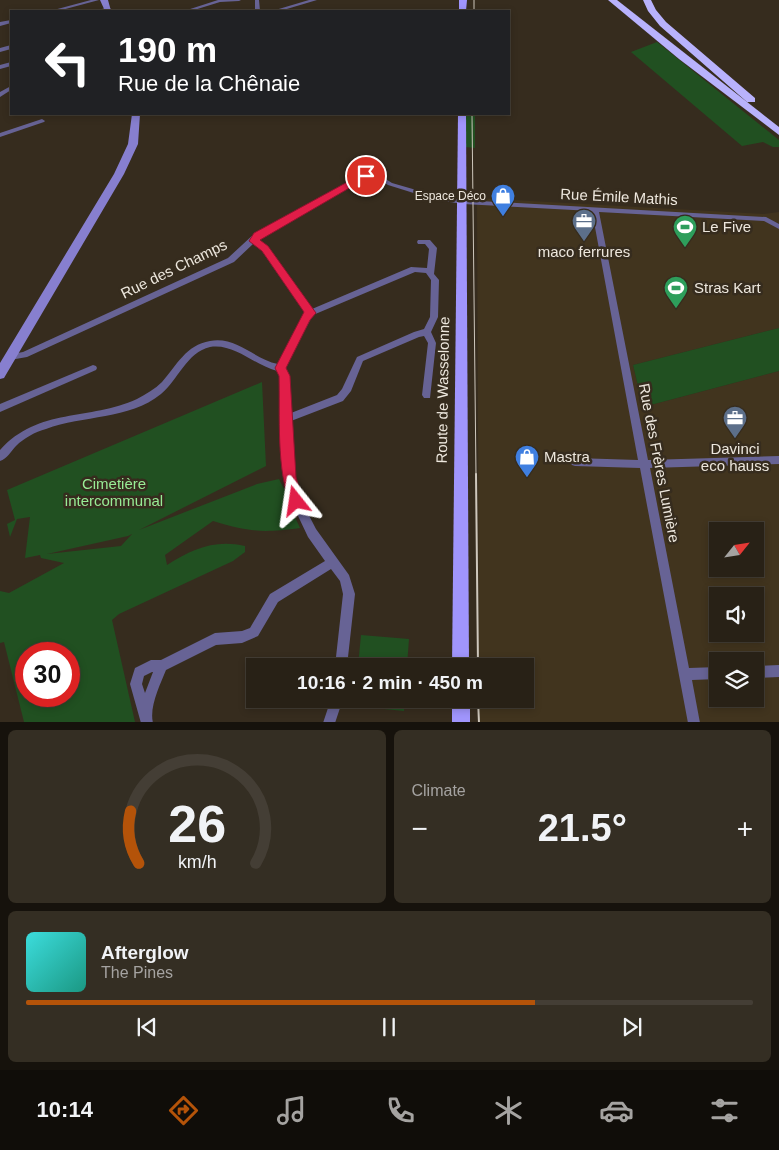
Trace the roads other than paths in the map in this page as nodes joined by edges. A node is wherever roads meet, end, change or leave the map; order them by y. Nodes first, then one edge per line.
1 (97, 0) edge
2 (104, 0) edge
3 (239, 0) edge
4 (315, 0) edge
5 (611, 0) edge
6 (620, 0) edge
7 (627, 0) edge
8 (647, 0) edge
9 (56, 10) edge
10 (108, 10) edge
11 (190, 10) edge
12 (288, 10) edge
13 (752, 101) junction
14 (136, 115) edge
15 (462, 115) edge
16 (42, 121) dead end
17 (779, 123) edge
18 (779, 131) edge
19 (0, 135) edge
20 (370, 174) joint
21 (463, 202) junction
22 (595, 210) junction
23 (776, 225) edge
24 (254, 241) junction
25 (421, 242) dead end
26 (431, 274) junction
27 (310, 313) junction
28 (427, 332) junction
29 (10, 357) junction
30 (93, 368) dead end
31 (280, 368) junction
32 (0, 374) edge
33 (427, 395) dead end
34 (0, 408) edge
35 (287, 419) junction
36 (0, 457) edge
37 (779, 460) edge
38 (575, 462) dead end
39 (644, 464) junction
40 (333, 562) junction
41 (341, 658) edge
42 (461, 658) edge
43 (162, 666) junction
44 (779, 671) edge
45 (764, 672) edge
46 (709, 673) edge
47 (684, 674) junction
48 (334, 708) edge
49 (461, 708) edge
50 (147, 721) edge
51 (329, 722) edge
52 (461, 722) edge
53 (694, 722) edge

1 - 9 street
2 - 10 main road
3 - 11 street
4 - 12 street
5 - 18 highway
6 - 18 highway
7 - 13 highway
8 - 13 highway
13 - 17 highway
14 - 29 main road
15 - 21 main road, Route de Wasselonne
16 - 19 street
20 - 21 street, Rue Émile Mathis
20 - 24 street, Rue des Champs
21 - 22 street, Rue Émile Mathis
21 - 42 main road, Route de Wasselonne
22 - 23 street, Rue Émile Mathis
22 - 39 street, Rue des Frères Lumière
24 - 27 street
24 - 29 street, Rue des Champs
25 - 26 street
26 - 27 street
26 - 28 street
27 - 31 street
28 - 33 street
28 - 35 street
29 - 32 main road
30 - 34 street
31 - 35 street
31 - 36 street
35 - 40 street
37 - 39 street
38 - 39 street
39 - 47 street, Rue des Frères Lumière
40 - 41 street
40 - 43 street
43 - 50 street
43 - 50 street
44 - 45 street
46 - 47 street
47 - 53 street, Rue des Frères Lumière
48 - 51 street
49 - 52 main road

